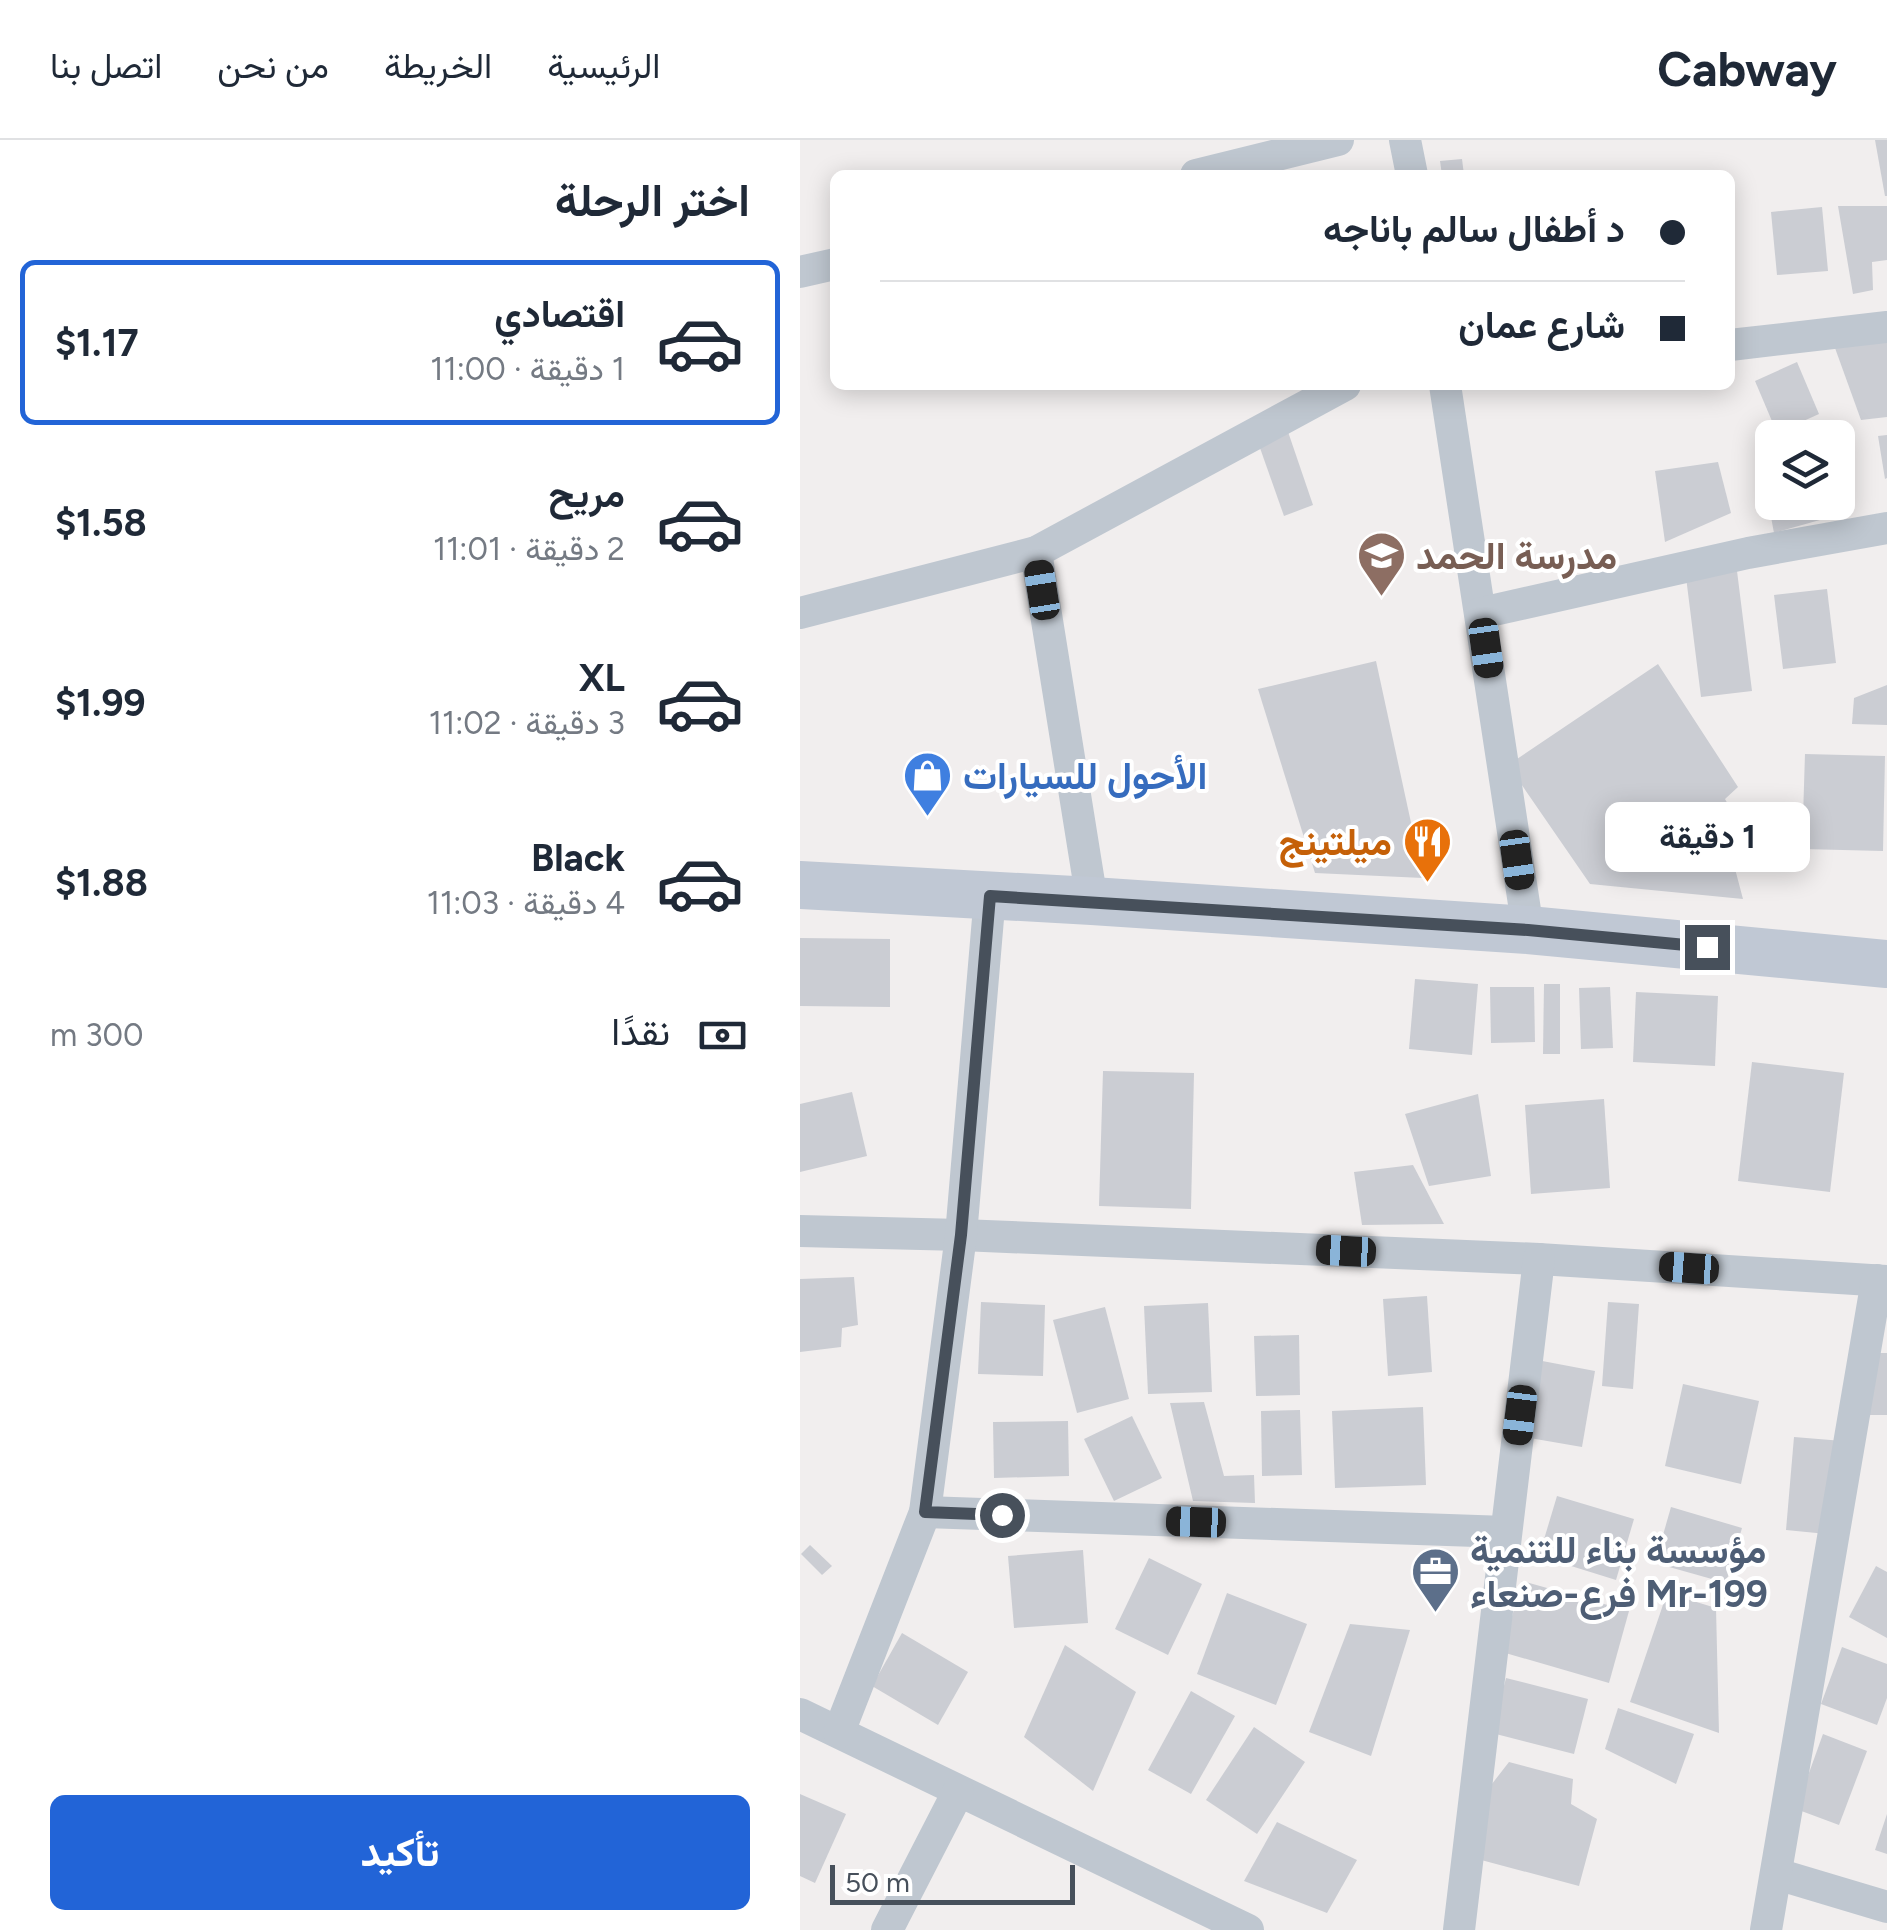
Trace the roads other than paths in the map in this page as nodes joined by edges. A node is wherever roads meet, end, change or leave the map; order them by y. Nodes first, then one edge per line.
1 (1338, 140) edge
2 (1406, 140) edge
3 (1216, 170) edge
4 (1411, 170) edge
5 (830, 265) edge
6 (800, 272) edge
7 (1887, 327) edge
8 (1735, 345) edge
9 (1336, 390) edge
10 (1446, 390) edge
11 (1887, 528) edge
12 (1036, 552) junction
13 (800, 612) edge
14 (1482, 613) junction
15 (800, 885) edge
16 (990, 896) junction
17 (1092, 901) junction
18 (1528, 930) junction
19 (1887, 964) edge
20 (800, 1231) edge
21 (961, 1235) junction
22 (1538, 1258) junction
23 (1882, 1281) edge
24 (925, 1512) junction
25 (1506, 1532) junction
26 (800, 1714) edge
27 (839, 1732) junction
28 (958, 1792) junction
29 (1777, 1874) junction
30 (1887, 1907) edge
31 (886, 1930) edge
32 (1248, 1930) edge
33 (1459, 1930) edge
34 (1766, 1930) edge

1 - 3 street
2 - 4 street
5 - 6 street
7 - 8 street
9 - 12 street
10 - 14 street
11 - 14 street
12 - 13 street
12 - 17 street
14 - 18 street
15 - 16 street
16 - 17 street
16 - 21 street
17 - 18 street
18 - 19 street
20 - 21 street
21 - 22 street
21 - 24 street
22 - 23 street
22 - 25 street
23 - 29 street
24 - 25 street
24 - 27 street
25 - 33 street
26 - 27 street
27 - 28 street
28 - 31 street
28 - 32 street
29 - 30 street
29 - 34 street

